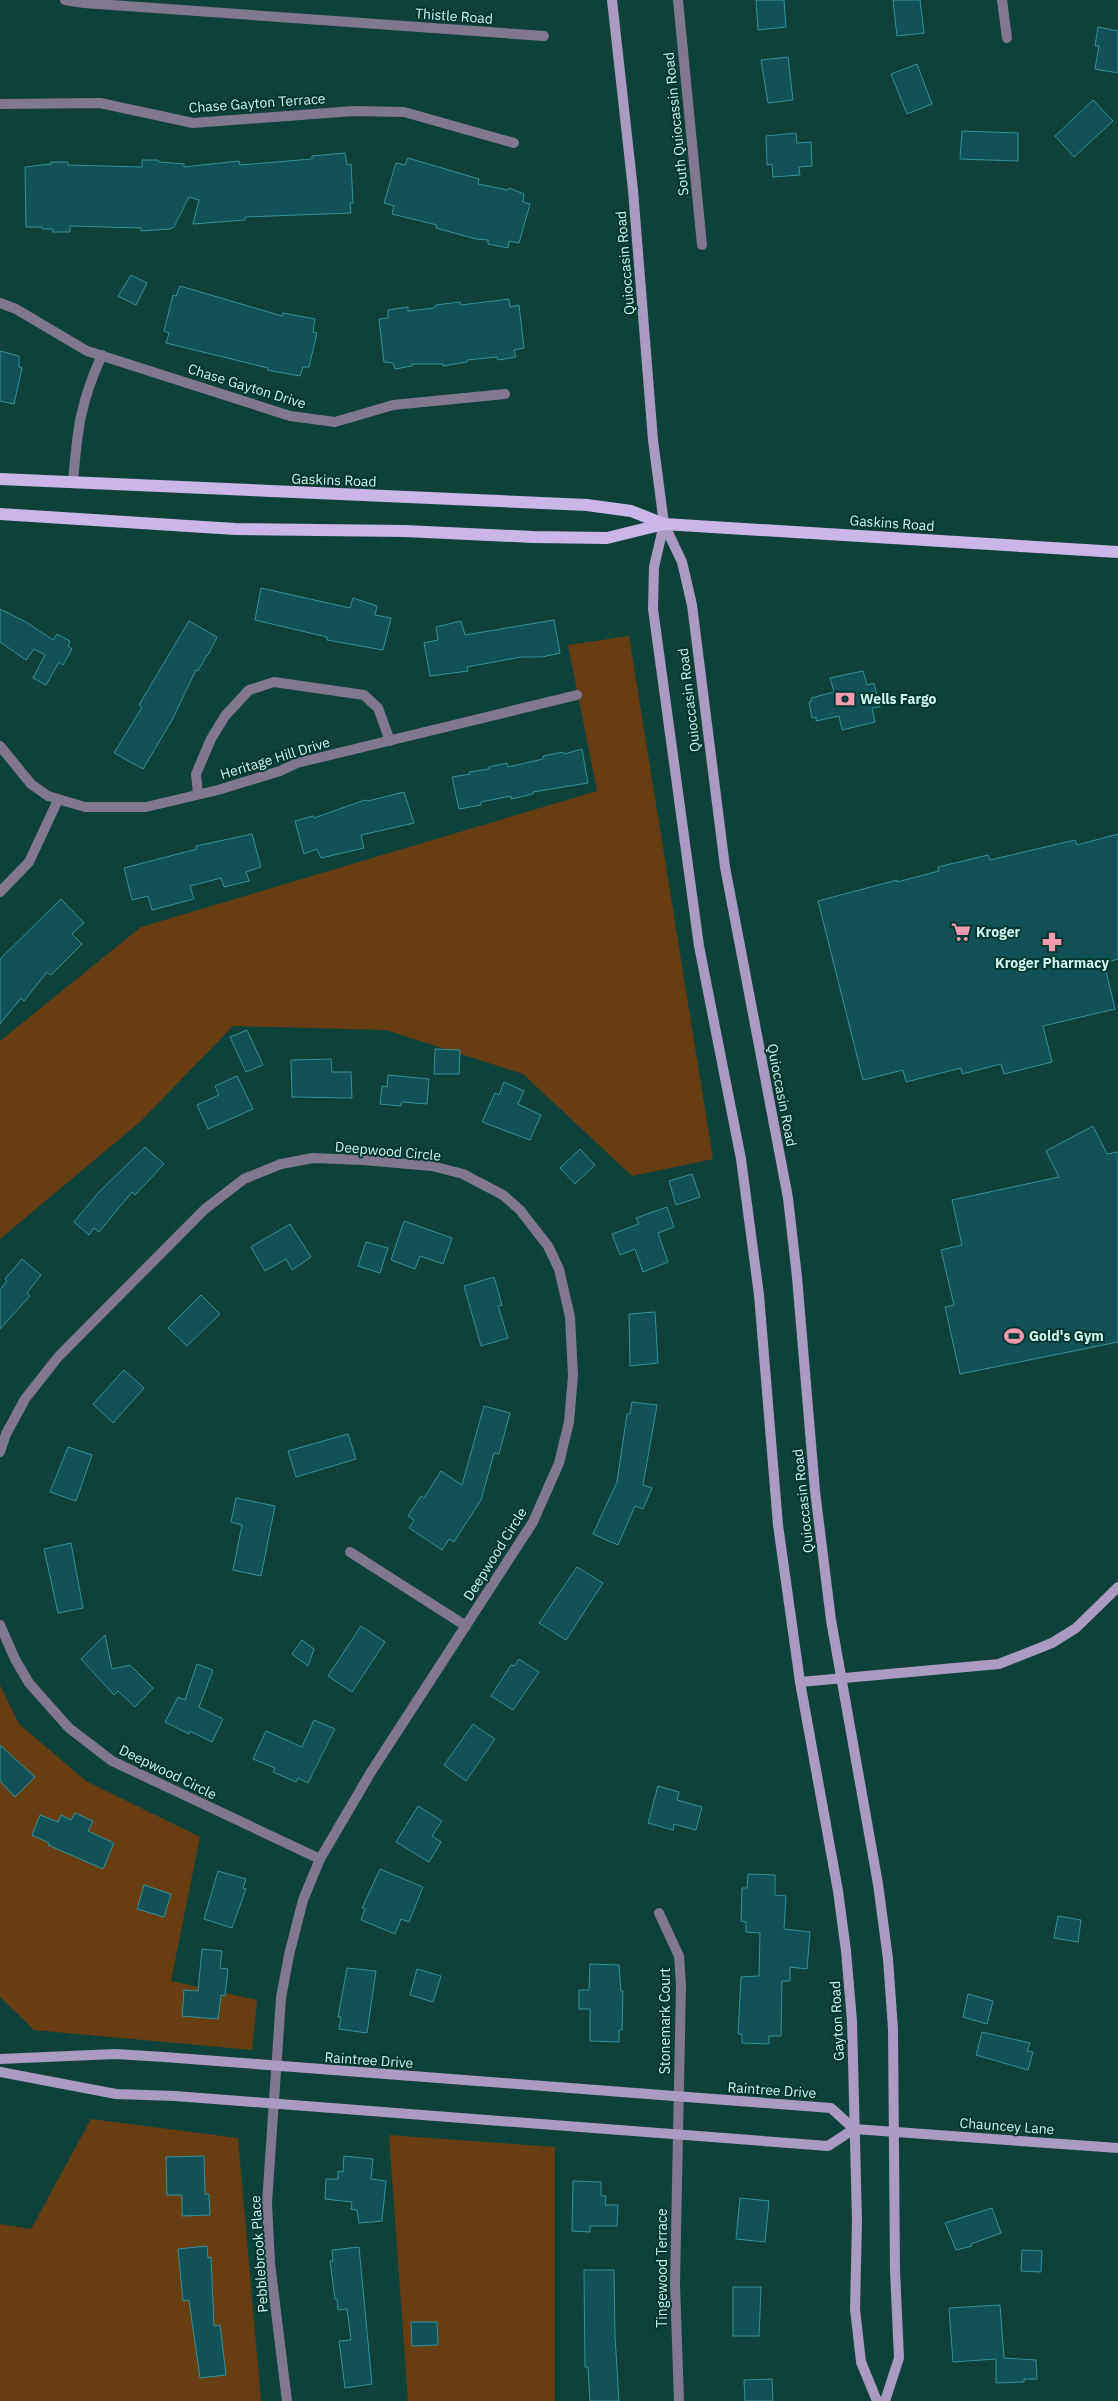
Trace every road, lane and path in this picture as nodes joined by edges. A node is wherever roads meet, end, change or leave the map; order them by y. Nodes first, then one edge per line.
1 (65, 0) edge
2 (612, 0) edge
3 (678, 0) edge
4 (1002, 0) edge
5 (544, 36) dead end
6 (1007, 38) dead end
7 (0, 104) edge
8 (514, 143) dead end
9 (702, 245) dead end
10 (0, 303) edge
11 (102, 355) junction
12 (505, 394) dead end
13 (0, 479) edge
14 (73, 483) junction
15 (0, 514) edge
16 (664, 524) junction
17 (1118, 552) edge
18 (577, 695) dead end
19 (390, 741) junction
20 (0, 746) edge
21 (198, 794) junction
22 (58, 800) junction
23 (0, 892) edge
24 (0, 1452) edge
25 (350, 1552) dead end
26 (1118, 1587) edge
27 (0, 1625) edge
28 (466, 1626) junction
29 (842, 1679) junction
30 (800, 1682) junction
31 (320, 1859) junction
32 (659, 1913) dead end
33 (0, 2059) edge
34 (276, 2066) junction
35 (0, 2072) edge
36 (678, 2096) junction
37 (272, 2104) junction
38 (854, 2129) junction
39 (894, 2132) junction
40 (678, 2134) junction
41 (1118, 2148) edge
42 (287, 2401) edge
43 (679, 2401) edge
44 (877, 2401) edge
45 (885, 2401) edge

1 - 5 street, Thistle Road
2 - 16 main road, Quioccasin Road
3 - 9 street, South Quiocassin Road
4 - 6 street
7 - 8 street, Chase Gayton Terrace
10 - 11 street, Chase Gayton Drive
11 - 12 street, Chase Gayton Drive
11 - 14 street
13 - 14 main road, Gaskins Road
14 - 16 main road, Gaskins Road
15 - 16 main road, Gaskins Road
16 - 17 main road, Gaskins Road
16 - 29 main road, Quioccasin Road
16 - 30 main road, Quioccasin Road
18 - 19 street, Heritage Hill Drive
19 - 21 street, Heritage Hill Drive
19 - 21 street
20 - 22 street, Heritage Hill Drive
21 - 22 street, Heritage Hill Drive
22 - 23 street
24 - 28 street, Deepwood Circle
25 - 28 street
26 - 29 main road
27 - 31 street, Deepwood Circle
28 - 31 street, Deepwood Circle
29 - 30 main road
29 - 39 main road
30 - 38 main road, Gayton Road
31 - 34 street, Deepwood Circle
32 - 36 street, Stonemark Court
33 - 34 main road, Raintree Drive
34 - 36 main road, Raintree Drive
34 - 37 street, Deepwood Circle
35 - 37 main road
36 - 38 main road, Raintree Drive
36 - 40 street, Stonemark Court
37 - 40 main road
37 - 42 street, Pebblebrook Place
38 - 39 main road, Chauncey Lane
38 - 40 main road
38 - 44 main road, Gayton Road
39 - 41 main road, Chauncey Lane
39 - 45 main road
40 - 43 street, Tingewood Terrace

